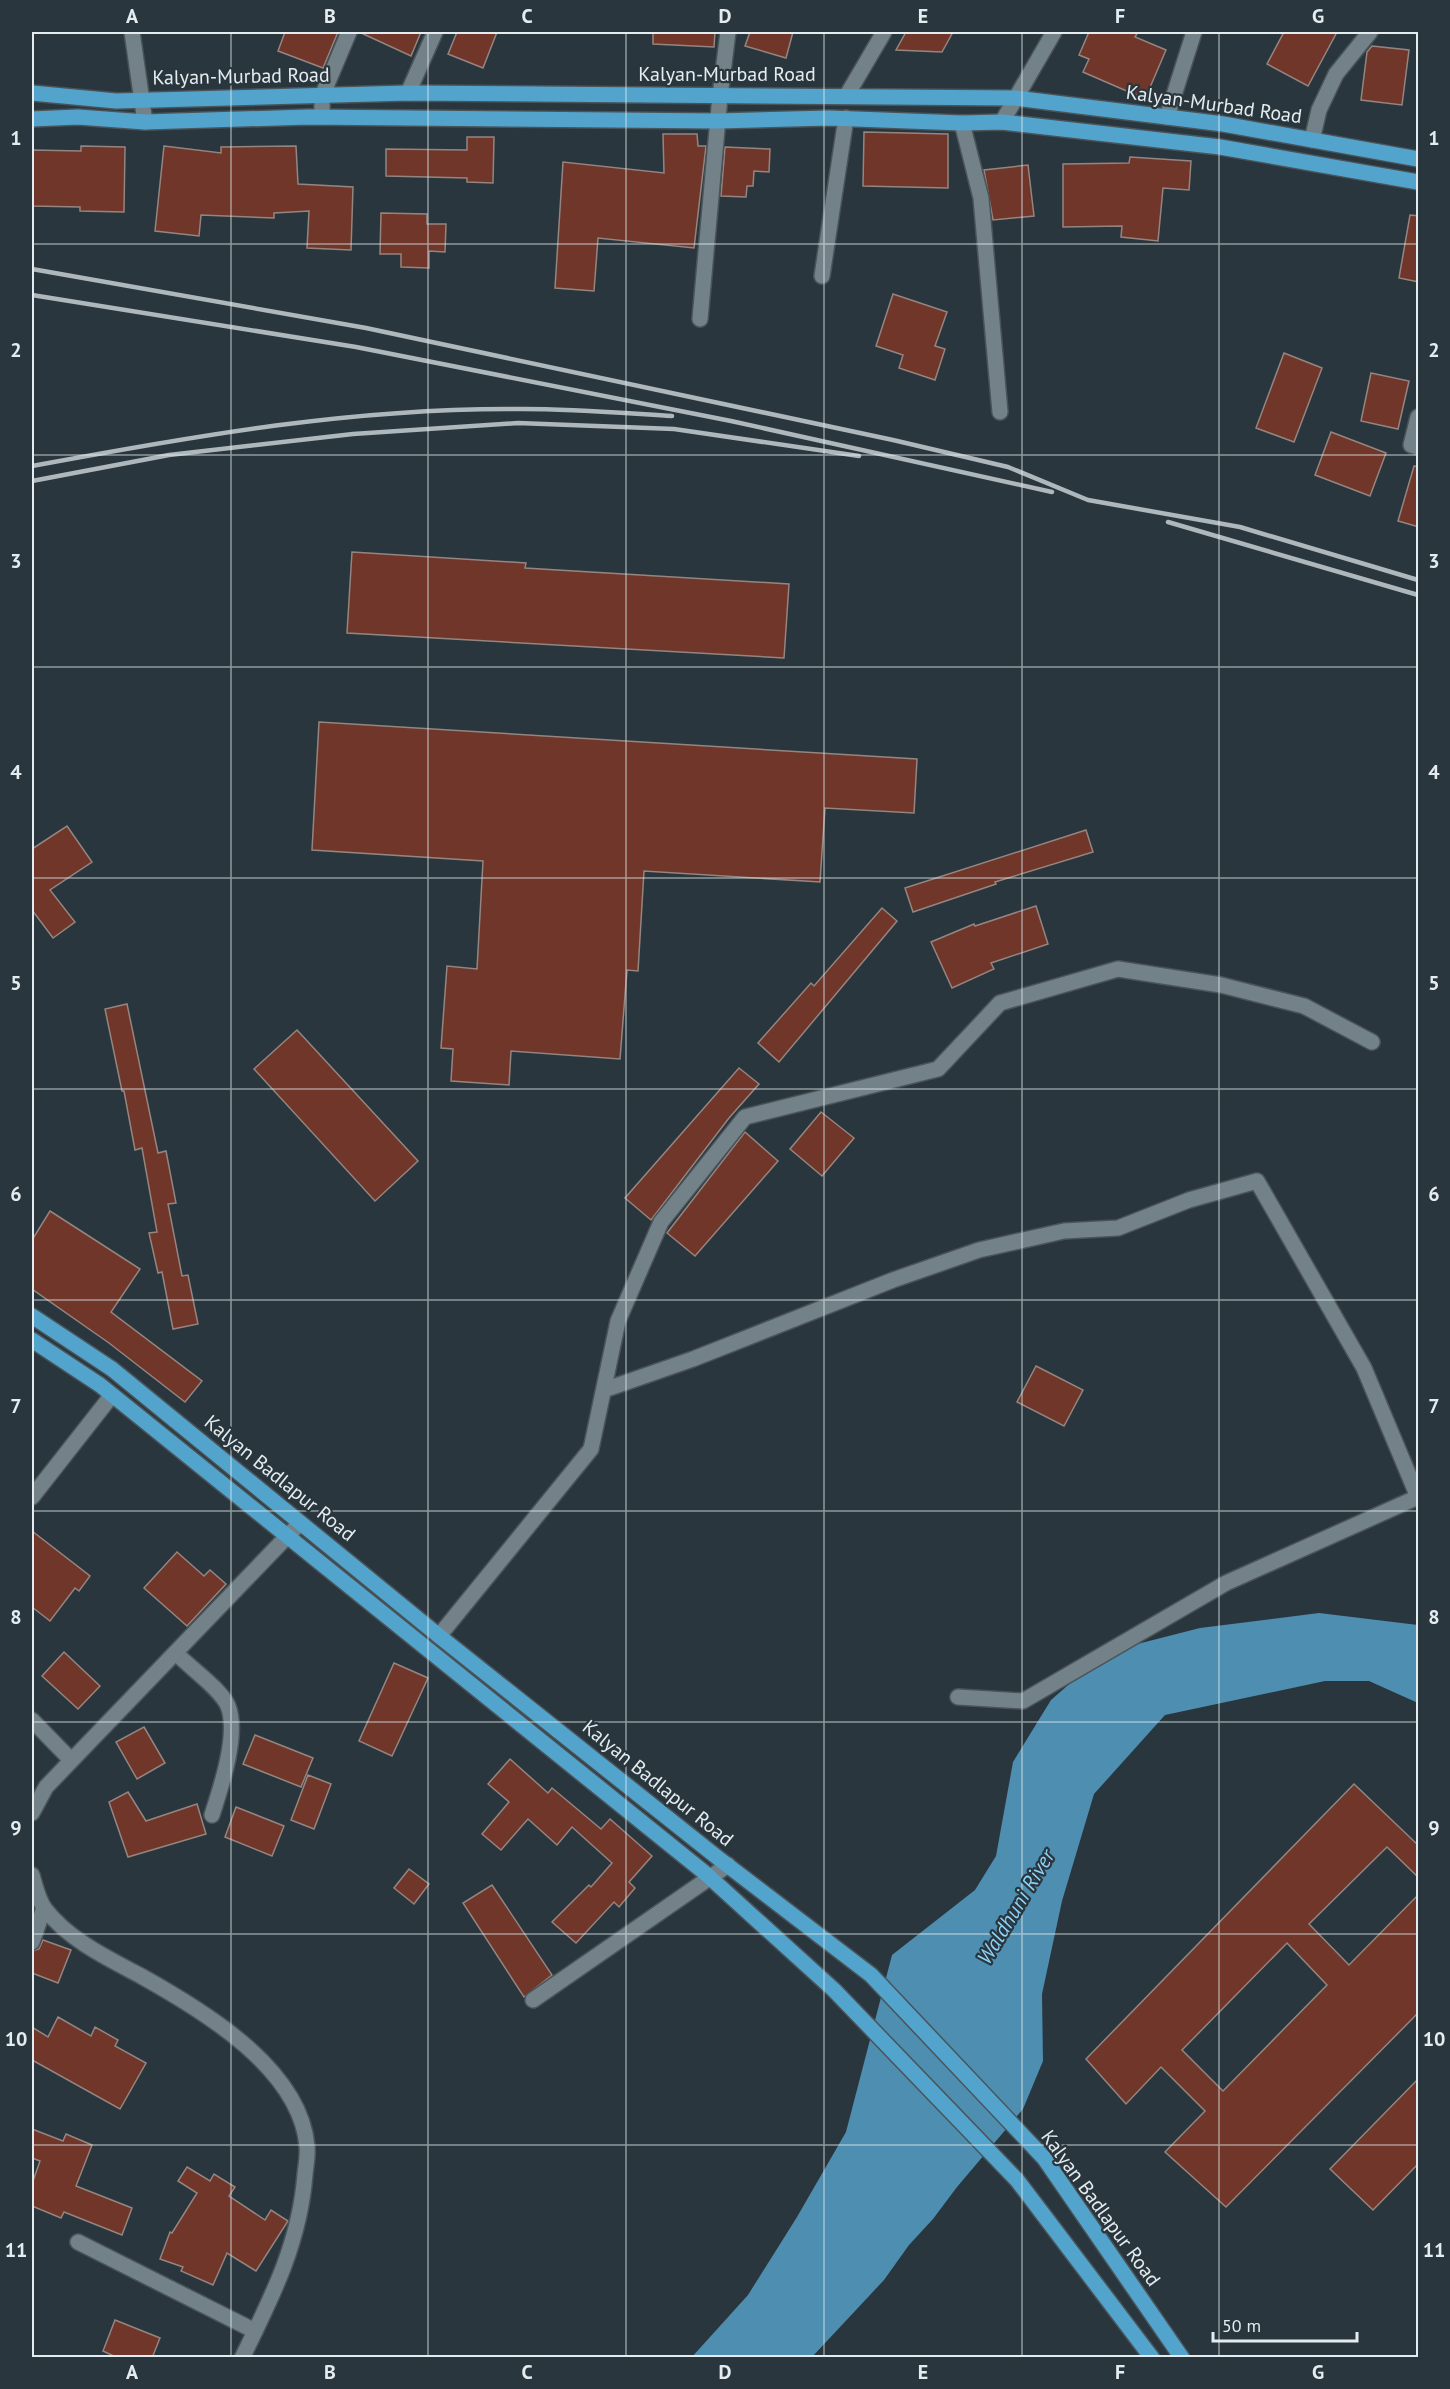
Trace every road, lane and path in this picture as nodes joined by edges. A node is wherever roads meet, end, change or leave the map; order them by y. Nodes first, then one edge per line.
1 (132, 32) edge
2 (349, 32) edge
3 (435, 32) edge
4 (728, 32) edge
5 (884, 32) edge
6 (1054, 32) edge
7 (1194, 32) edge
8 (1370, 32) edge
9 (32, 93) edge
10 (408, 93) junction
11 (847, 95) junction
12 (322, 96) junction
13 (720, 96) junction
14 (1015, 98) junction
15 (141, 99) junction
16 (322, 117) junction
17 (1167, 117) junction
18 (846, 118) junction
19 (32, 119) edge
20 (718, 120) junction
21 (144, 122) junction
22 (1002, 122) junction
23 (962, 123) junction
24 (1312, 140) junction
25 (1419, 159) edge
26 (1419, 182) edge
27 (822, 276) dead end
28 (700, 319) dead end
29 (1000, 412) dead end
30 (1419, 417) edge
31 (1419, 447) edge
32 (1372, 1042) dead end
33 (32, 1317) edge
34 (32, 1340) edge
35 (604, 1390) junction
36 (112, 1395) junction
37 (32, 1497) edge
38 (1419, 1497) edge
39 (300, 1523) junction
40 (286, 1537) junction
41 (439, 1635) junction
42 (176, 1653) junction
43 (958, 1697) dead end
44 (32, 1720) edge
45 (72, 1760) junction
46 (32, 1813) edge
47 (212, 1815) dead end
48 (728, 1865) junction
49 (32, 1875) edge
50 (710, 1878) junction
51 (44, 1908) junction
52 (32, 1942) edge
53 (533, 2000) dead end
54 (78, 2242) dead end
55 (255, 2331) junction
56 (242, 2358) edge
57 (1152, 2358) edge
58 (1182, 2358) edge

1 - 15 street
2 - 12 street
3 - 10 street
4 - 13 street
5 - 11 street
6 - 14 street
7 - 17 street
8 - 24 street
9 - 15 main road, Kalyan-Murbad Road
10 - 12 main road, Kalyan-Murbad Road
10 - 13 main road, Kalyan-Murbad Road
11 - 13 main road, Kalyan-Murbad Road
11 - 14 main road, Kalyan-Murbad Road
12 - 15 main road, Kalyan-Murbad Road
12 - 16 street
13 - 20 street
14 - 17 main road, Kalyan-Murbad Road
14 - 22 street
15 - 21 street
16 - 20 main road
16 - 21 main road
17 - 24 main road, Kalyan-Murbad Road
18 - 20 main road
18 - 23 main road
18 - 27 street
19 - 21 main road
20 - 28 street
22 - 23 main road
22 - 26 main road
23 - 29 street
24 - 25 main road, Kalyan-Murbad Road
30 - 31 street
32 - 35 street
33 - 39 main road, Kalyan Badlapur Road
34 - 36 main road, Kalyan Badlapur Road
35 - 38 street
35 - 41 street
36 - 37 street
36 - 40 main road, Kalyan Badlapur Road
38 - 43 street
39 - 40 street
39 - 41 main road, Kalyan Badlapur Road
40 - 42 street
40 - 50 main road, Kalyan Badlapur Road
41 - 48 main road, Kalyan Badlapur Road
42 - 45 street
42 - 47 street
44 - 45 street
45 - 46 street
48 - 50 street
48 - 58 main road, Kalyan Badlapur Road
49 - 51 street
50 - 53 street
50 - 57 main road, Kalyan Badlapur Road
51 - 52 street
51 - 55 street
54 - 55 street
55 - 56 street

